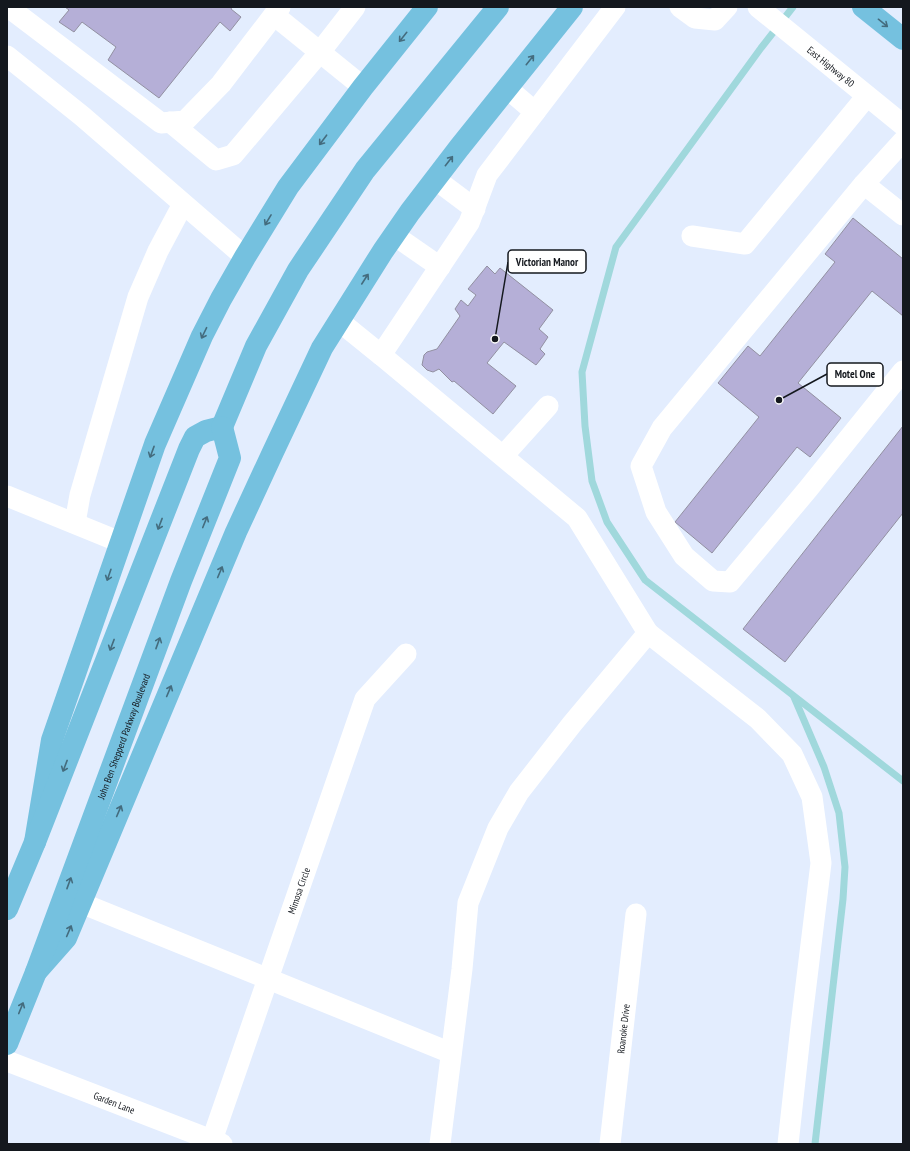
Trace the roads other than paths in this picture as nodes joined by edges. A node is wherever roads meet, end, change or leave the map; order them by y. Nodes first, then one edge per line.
1 (8, 7) edge
2 (355, 7) edge
3 (427, 7) edge
4 (553, 7) edge
5 (572, 7) edge
6 (615, 7) edge
7 (680, 7) edge
8 (727, 7) edge
9 (758, 7) edge
10 (863, 7) edge
11 (277, 11) edge
12 (494, 13) edge
13 (546, 39) junction
14 (903, 39) edge
15 (320, 52) junction
16 (7, 56) edge
17 (363, 87) junction
18 (507, 88) junction
19 (867, 96) junction
20 (535, 112) junction
21 (170, 122) junction
22 (903, 125) edge
23 (903, 141) edge
24 (436, 179) junction
25 (864, 184) junction
26 (183, 204) junction
27 (475, 209) junction
28 (903, 215) edge
29 (394, 235) junction
30 (692, 236) dead end
31 (245, 257) junction
32 (440, 267) junction
33 (339, 321) junction
34 (381, 355) junction
35 (903, 371) edge
36 (548, 406) dead end
37 (222, 427) junction
38 (503, 456) junction
39 (7, 496) edge
40 (75, 523) junction
41 (120, 542) junction
42 (648, 633) junction
43 (406, 654) dead end
44 (35, 842) junction
45 (12, 881) edge
46 (81, 903) junction
47 (7, 909) edge
48 (636, 914) dead end
49 (36, 972) junction
50 (268, 978) junction
51 (7, 1044) edge
52 (451, 1053) junction
53 (7, 1062) edge
54 (217, 1142) edge
55 (440, 1144) edge
56 (610, 1144) edge
57 (788, 1144) edge

1 - 21 street
2 - 15 street
3 -> 17 main road
4 - 13 main road
5 - 13 main road
6 - 20 street
7 - 8 street
9 - 19 street, East Highway 80
10 -> 14 main road
11 - 15 street
11 - 21 street
12 - 37 main road
18 -> 13 main road
15 - 17 street
15 - 21 street
16 - 26 street
17 -> 31 main road
18 - 20 street
24 -> 18 main road
19 - 22 street, East Highway 80
19 - 30 street
20 - 27 street
23 - 25 street
24 - 27 street
24 - 29 main road
25 - 28 street
25 - 35 street
26 - 31 street
26 - 40 street
27 - 32 street
29 - 32 street
33 -> 29 main road
31 -> 41 main road
32 - 34 street
33 - 34 street
46 -> 33 main road
34 - 38 street
36 - 38 street
37 -> 44 main road
49 -> 37 main road, John Ben Shepperd Parkway Boulevard
38 - 42 street
39 - 40 street
40 - 41 street
41 -> 44 main road
42 - 52 street
42 - 57 street
43 - 50 street, Mimosa Circle
44 - 45 main road
45 - 47 main road
49 -> 46 main road
46 - 50 street
48 - 56 street, Roanoke Drive
51 -> 49 main road, John Ben Shepperd Parkway Boulevard
50 - 52 street
50 - 54 street, Mimosa Circle
52 - 55 street
53 - 54 street, Garden Lane

